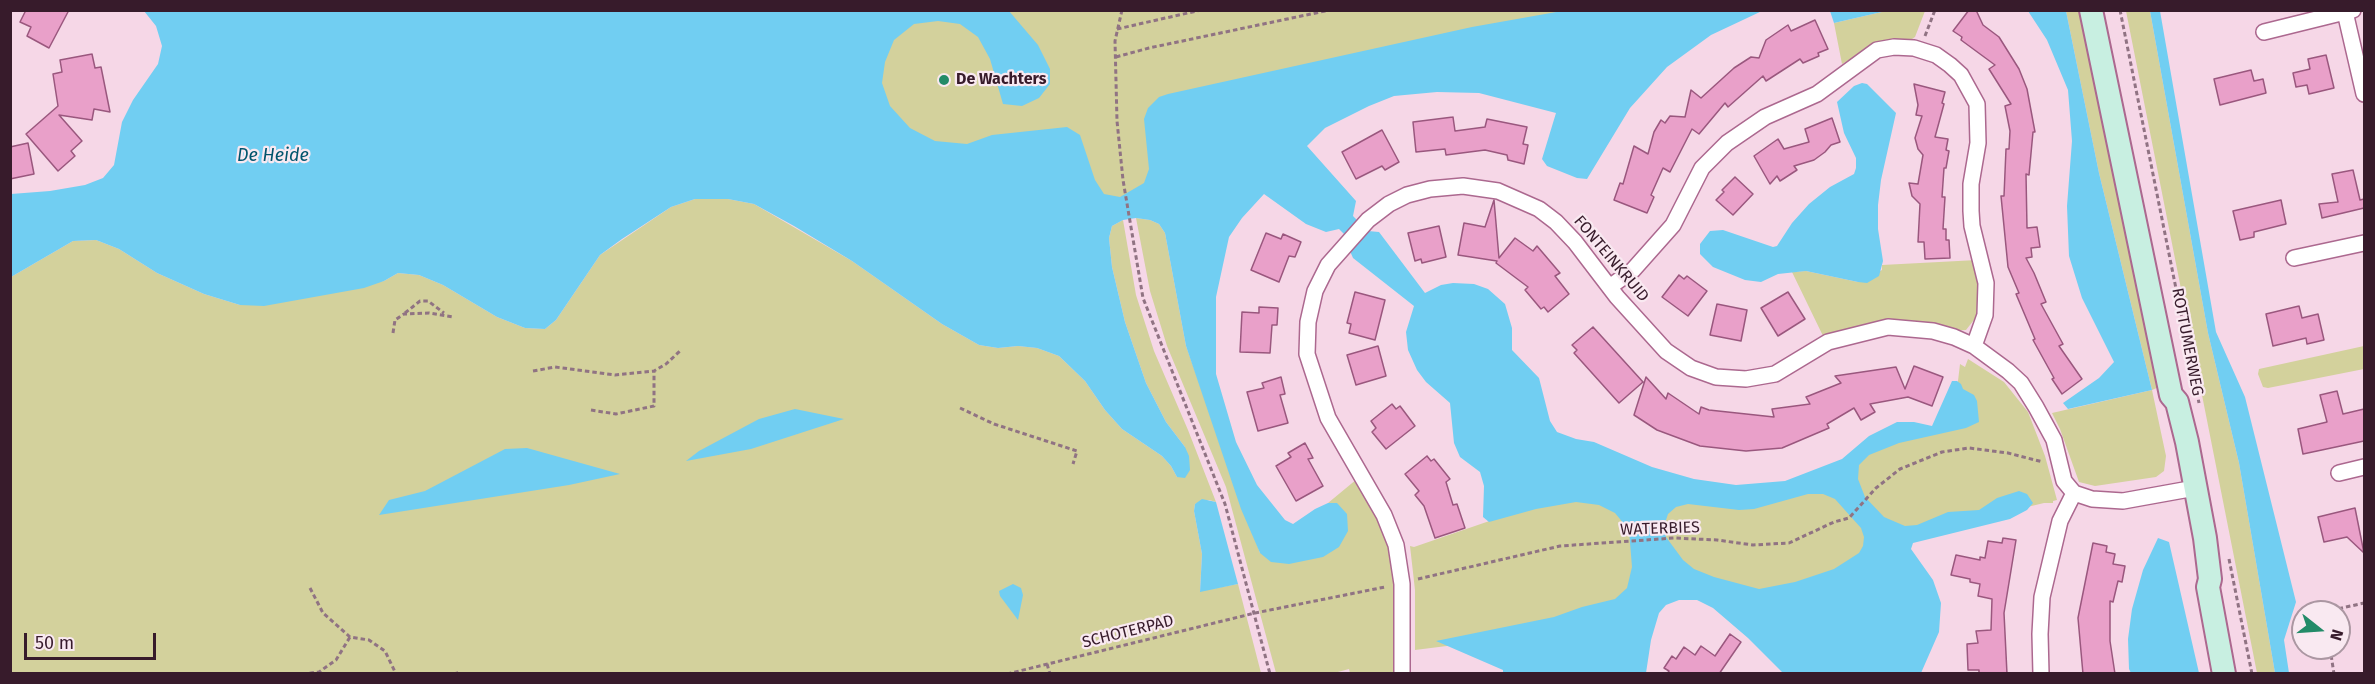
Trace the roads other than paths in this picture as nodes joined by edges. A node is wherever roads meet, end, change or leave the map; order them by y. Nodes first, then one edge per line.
1 (2091, 10) edge
2 (2349, 11) edge
3 (2264, 32) dead end
4 (2364, 94) edge
5 (2364, 243) edge
6 (2294, 258) dead end
7 (1611, 286) junction
8 (1974, 346) junction
9 (2364, 467) edge
10 (2339, 472) dead end
11 (2188, 489) junction
12 (2074, 493) junction
13 (1402, 674) edge
14 (2041, 674) edge
15 (2224, 674) edge

1 - 11 main road, ROTTUMERWEG
2 - 3 street
2 - 4 street
5 - 6 street
7 - 8 street, FONTEINKRUID
7 - 8 street
7 - 13 street, FONTEINKRUID
8 - 12 street, FONTEINKRUID
9 - 10 street
11 - 12 street
11 - 15 main road, ROTTUMERWEG
12 - 14 street

